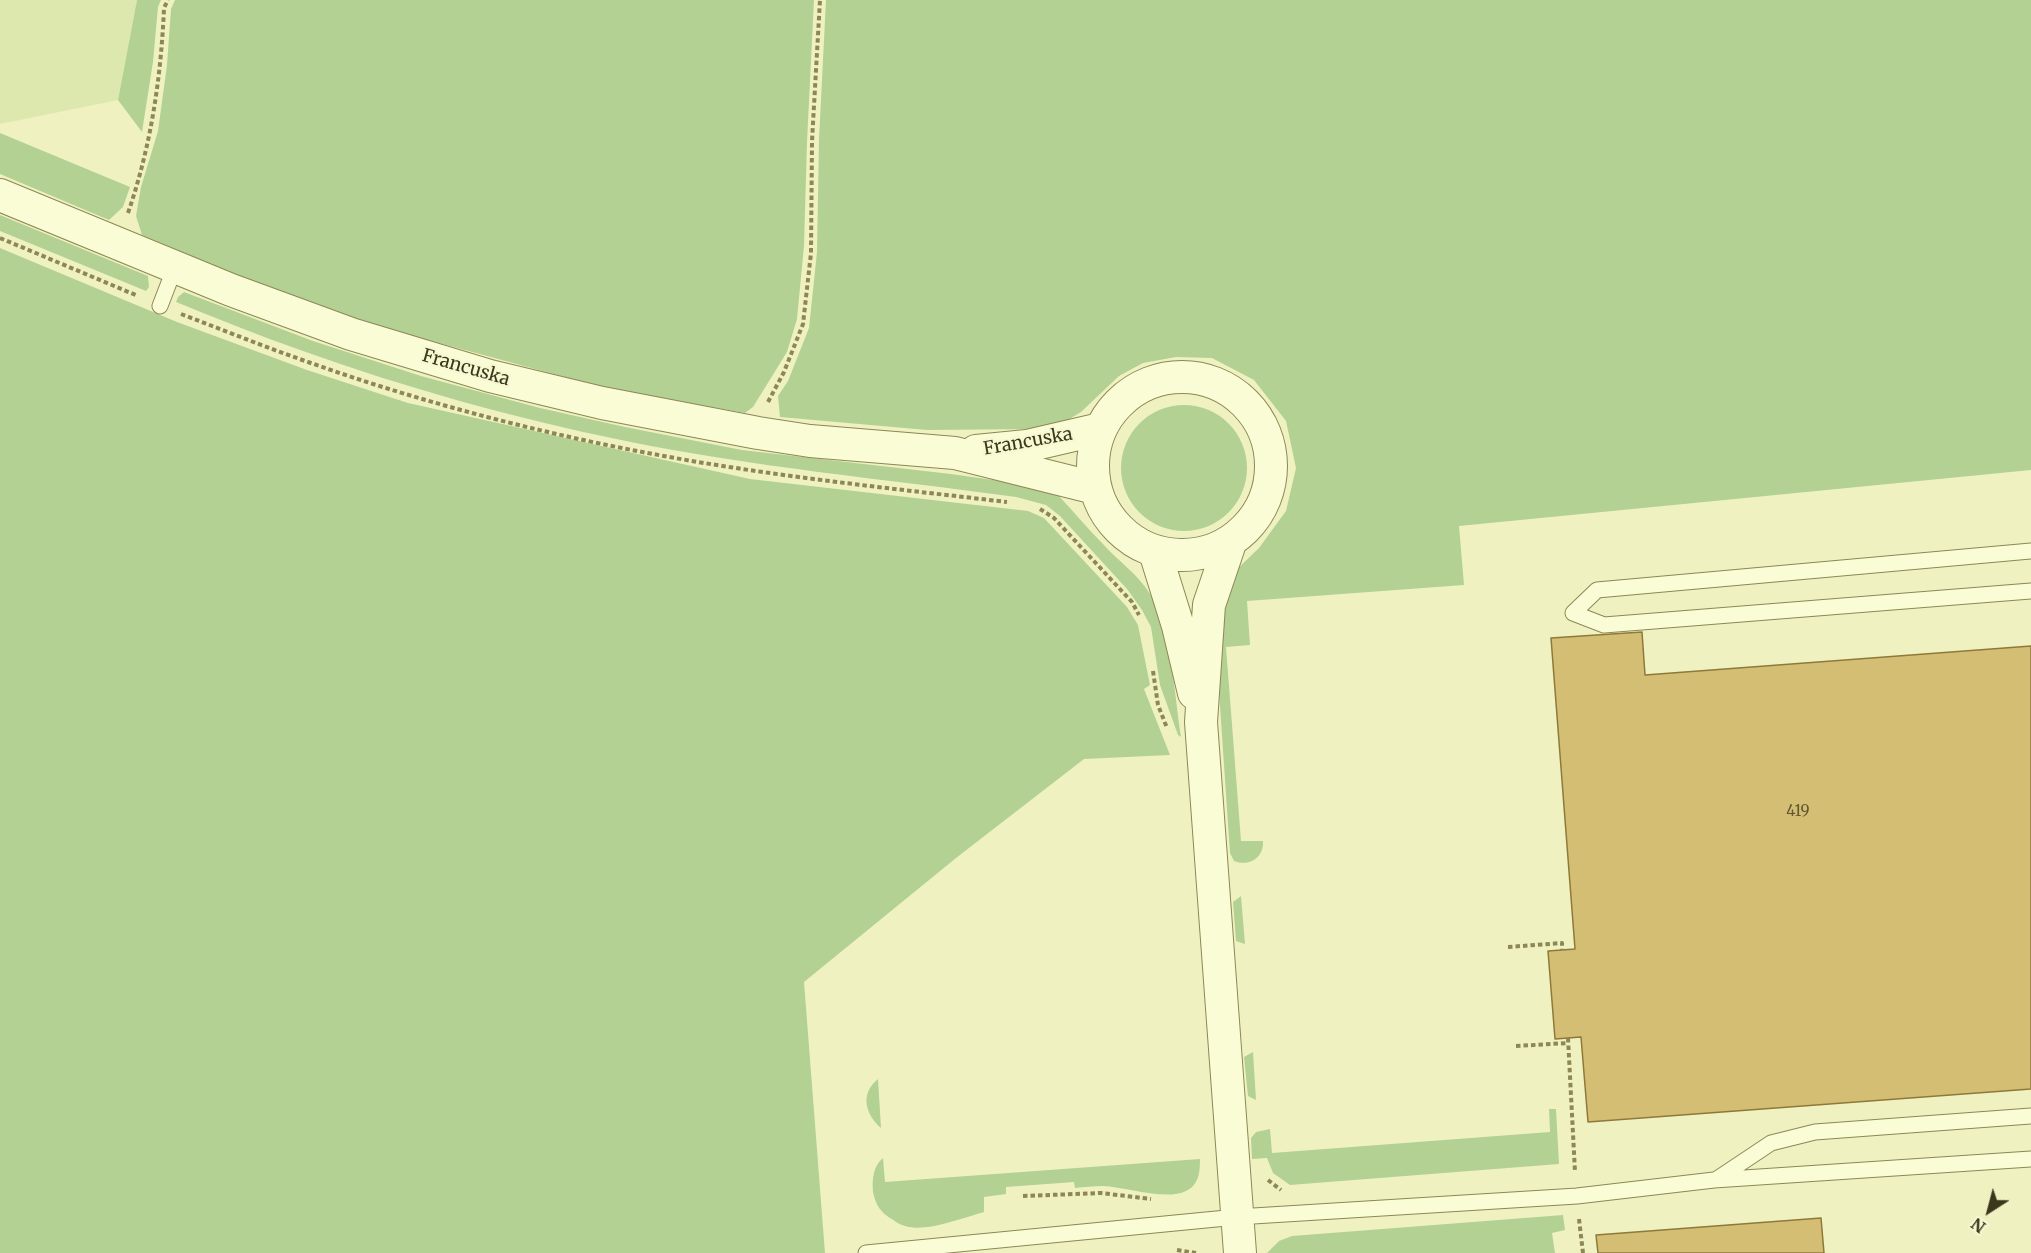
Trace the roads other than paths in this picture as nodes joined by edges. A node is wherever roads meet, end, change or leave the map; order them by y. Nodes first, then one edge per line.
1 (0, 195) edge
2 (175, 267) junction
3 (160, 306) road end
4 (1100, 429) junction
5 (955, 453) junction
6 (1095, 488) junction
7 (1230, 543) junction
8 (2031, 551) edge
9 (1155, 552) junction
10 (2031, 591) edge
11 (1202, 722) junction
12 (2031, 1116) edge
13 (2031, 1159) edge
14 (1714, 1180) junction
15 (1237, 1217) junction
16 (866, 1253) edge
17 (1240, 1253) edge

1 - 2 street, Francuska
2 - 3 lane
2 - 5 street, Francuska
4 - 5 street, Francuska
4 - 6 street
4 - 7 street
5 - 6 street, Francuska
6 - 9 street
7 - 9 street
7 - 11 street
8 - 10 lane
9 - 11 street
11 - 15 street
12 - 14 lane
13 - 14 lane
14 - 15 lane
15 - 16 lane
15 - 17 street

